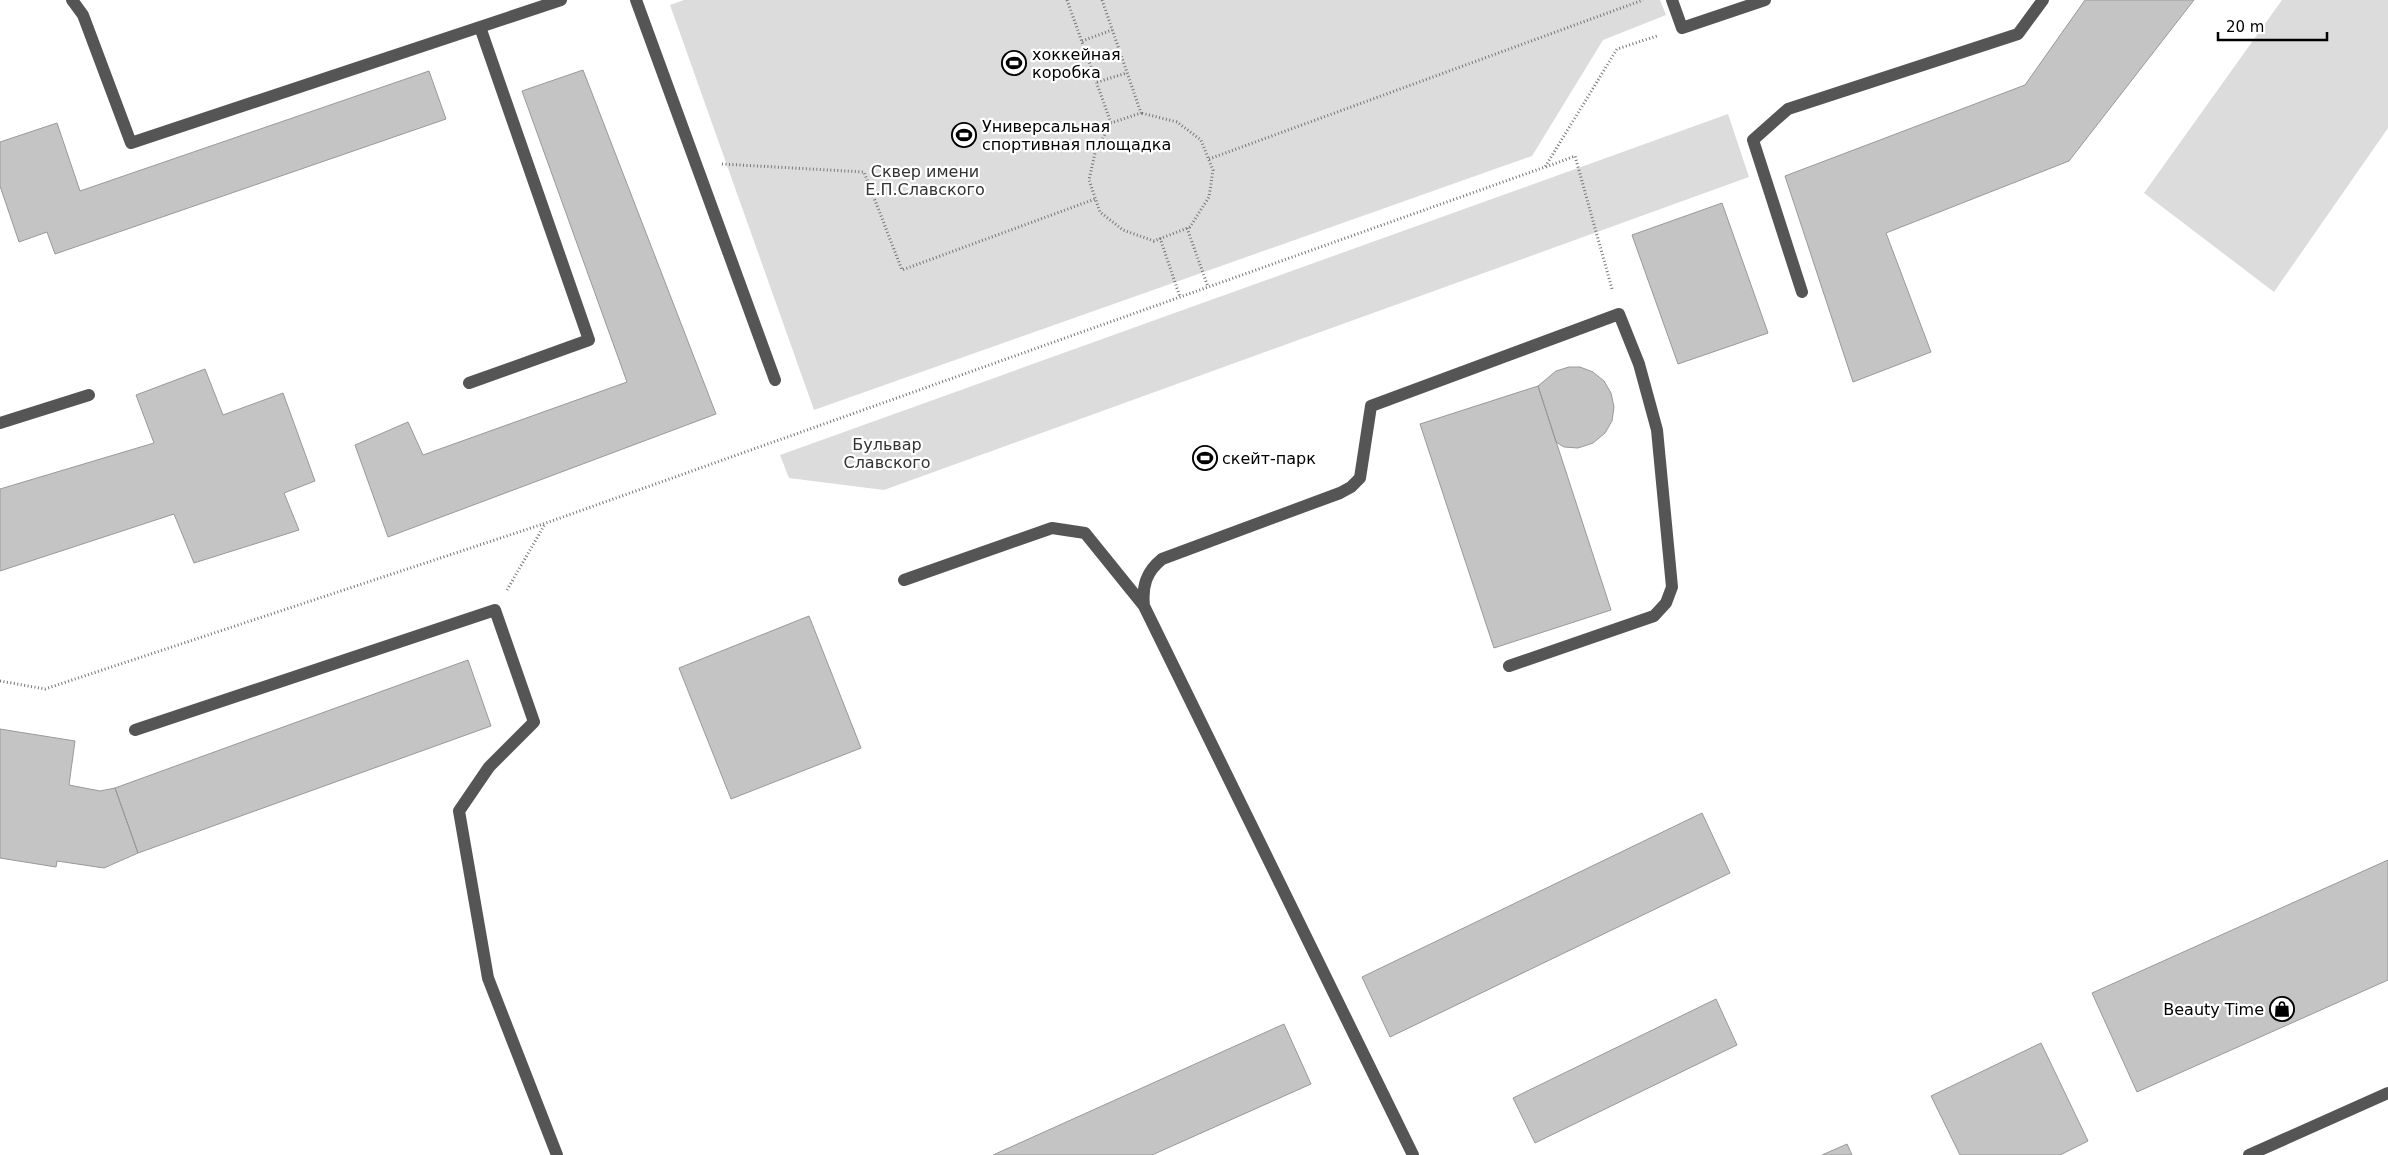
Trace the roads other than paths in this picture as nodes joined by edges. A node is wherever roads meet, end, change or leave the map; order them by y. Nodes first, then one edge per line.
1 (72, 0) edge
2 (561, 0) edge
3 (636, 0) edge
4 (1672, 0) edge
5 (1766, 0) edge
6 (2043, 0) edge
7 (480, 27) junction
8 (1802, 292) dead end
9 (775, 380) dead end
10 (469, 382) dead end
11 (89, 395) dead end
12 (0, 422) edge
13 (904, 580) dead end
14 (1144, 606) junction
15 (1509, 666) dead end
16 (136, 730) dead end
17 (2388, 1093) edge
18 (557, 1155) edge
19 (1413, 1155) edge
20 (2249, 1155) edge

1 - 7 street
2 - 7 street
3 - 9 street
4 - 5 street
6 - 8 street
7 - 10 street
11 - 12 street
13 - 14 street
14 - 15 street
14 - 19 street
16 - 18 street
17 - 20 street

